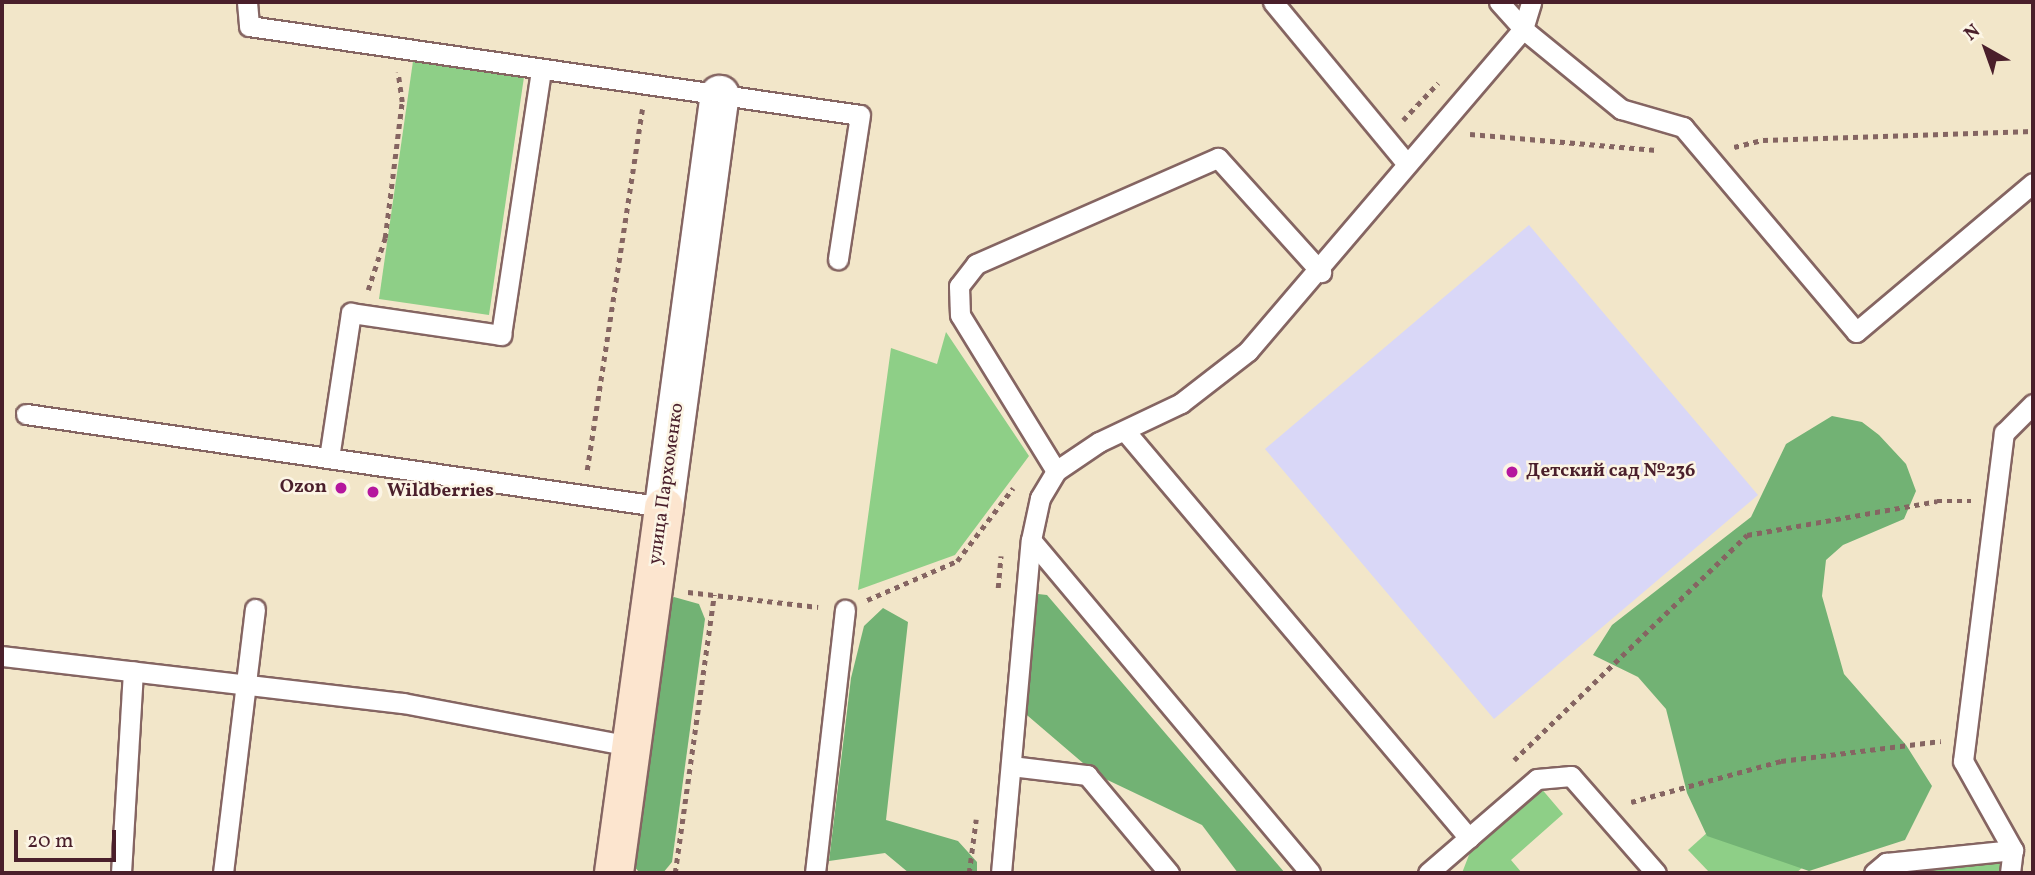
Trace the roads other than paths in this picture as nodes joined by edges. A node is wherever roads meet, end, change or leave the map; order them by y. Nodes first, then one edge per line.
1 (247, 2) edge
2 (1273, 2) edge
3 (1499, 2) edge
4 (1531, 2) edge
5 (1523, 29) junction
6 (541, 69) junction
7 (720, 94) junction
8 (1407, 164) junction
9 (2033, 183) edge
10 (838, 259) dead end
11 (1321, 272) junction
12 (2033, 404) edge
13 (26, 414) dead end
14 (1125, 432) junction
15 (329, 458) junction
16 (1056, 471) junction
17 (664, 507) junction
18 (1031, 540) junction
19 (255, 609) dead end
20 (845, 610) road end
21 (2, 656) edge
22 (133, 671) junction
23 (246, 684) junction
24 (631, 746) junction
25 (1011, 766) junction
26 (1469, 838) junction
27 (2013, 850) junction
28 (1003, 872) edge
29 (121, 873) edge
30 (223, 873) edge
31 (614, 873) edge
32 (815, 873) edge
33 (1169, 873) edge
34 (1310, 873) edge
35 (1428, 873) edge
36 (1656, 873) edge
37 (1874, 873) edge
38 (2010, 873) edge

1 - 6 lane
2 - 8 lane
3 - 5 lane
4 - 5 lane
5 - 8 lane
5 - 9 lane
6 - 7 lane
6 - 15 lane
7 - 10 lane
7 - 17 street, улица Пархоменко
8 - 11 lane
11 - 14 lane
11 - 16 lane
12 - 27 lane
13 - 15 lane
14 - 16 lane
14 - 26 lane
15 - 17 lane
16 - 18 lane
17 - 24 street, улица Пархоменко
18 - 25 lane
18 - 34 lane
19 - 23 lane
20 - 32 lane
21 - 22 lane
22 - 23 lane
22 - 29 lane
23 - 24 lane
23 - 30 lane
24 - 31 street, улица Пархоменко
25 - 28 lane
25 - 33 lane
26 - 35 lane
26 - 36 lane
27 - 37 lane
27 - 38 lane

